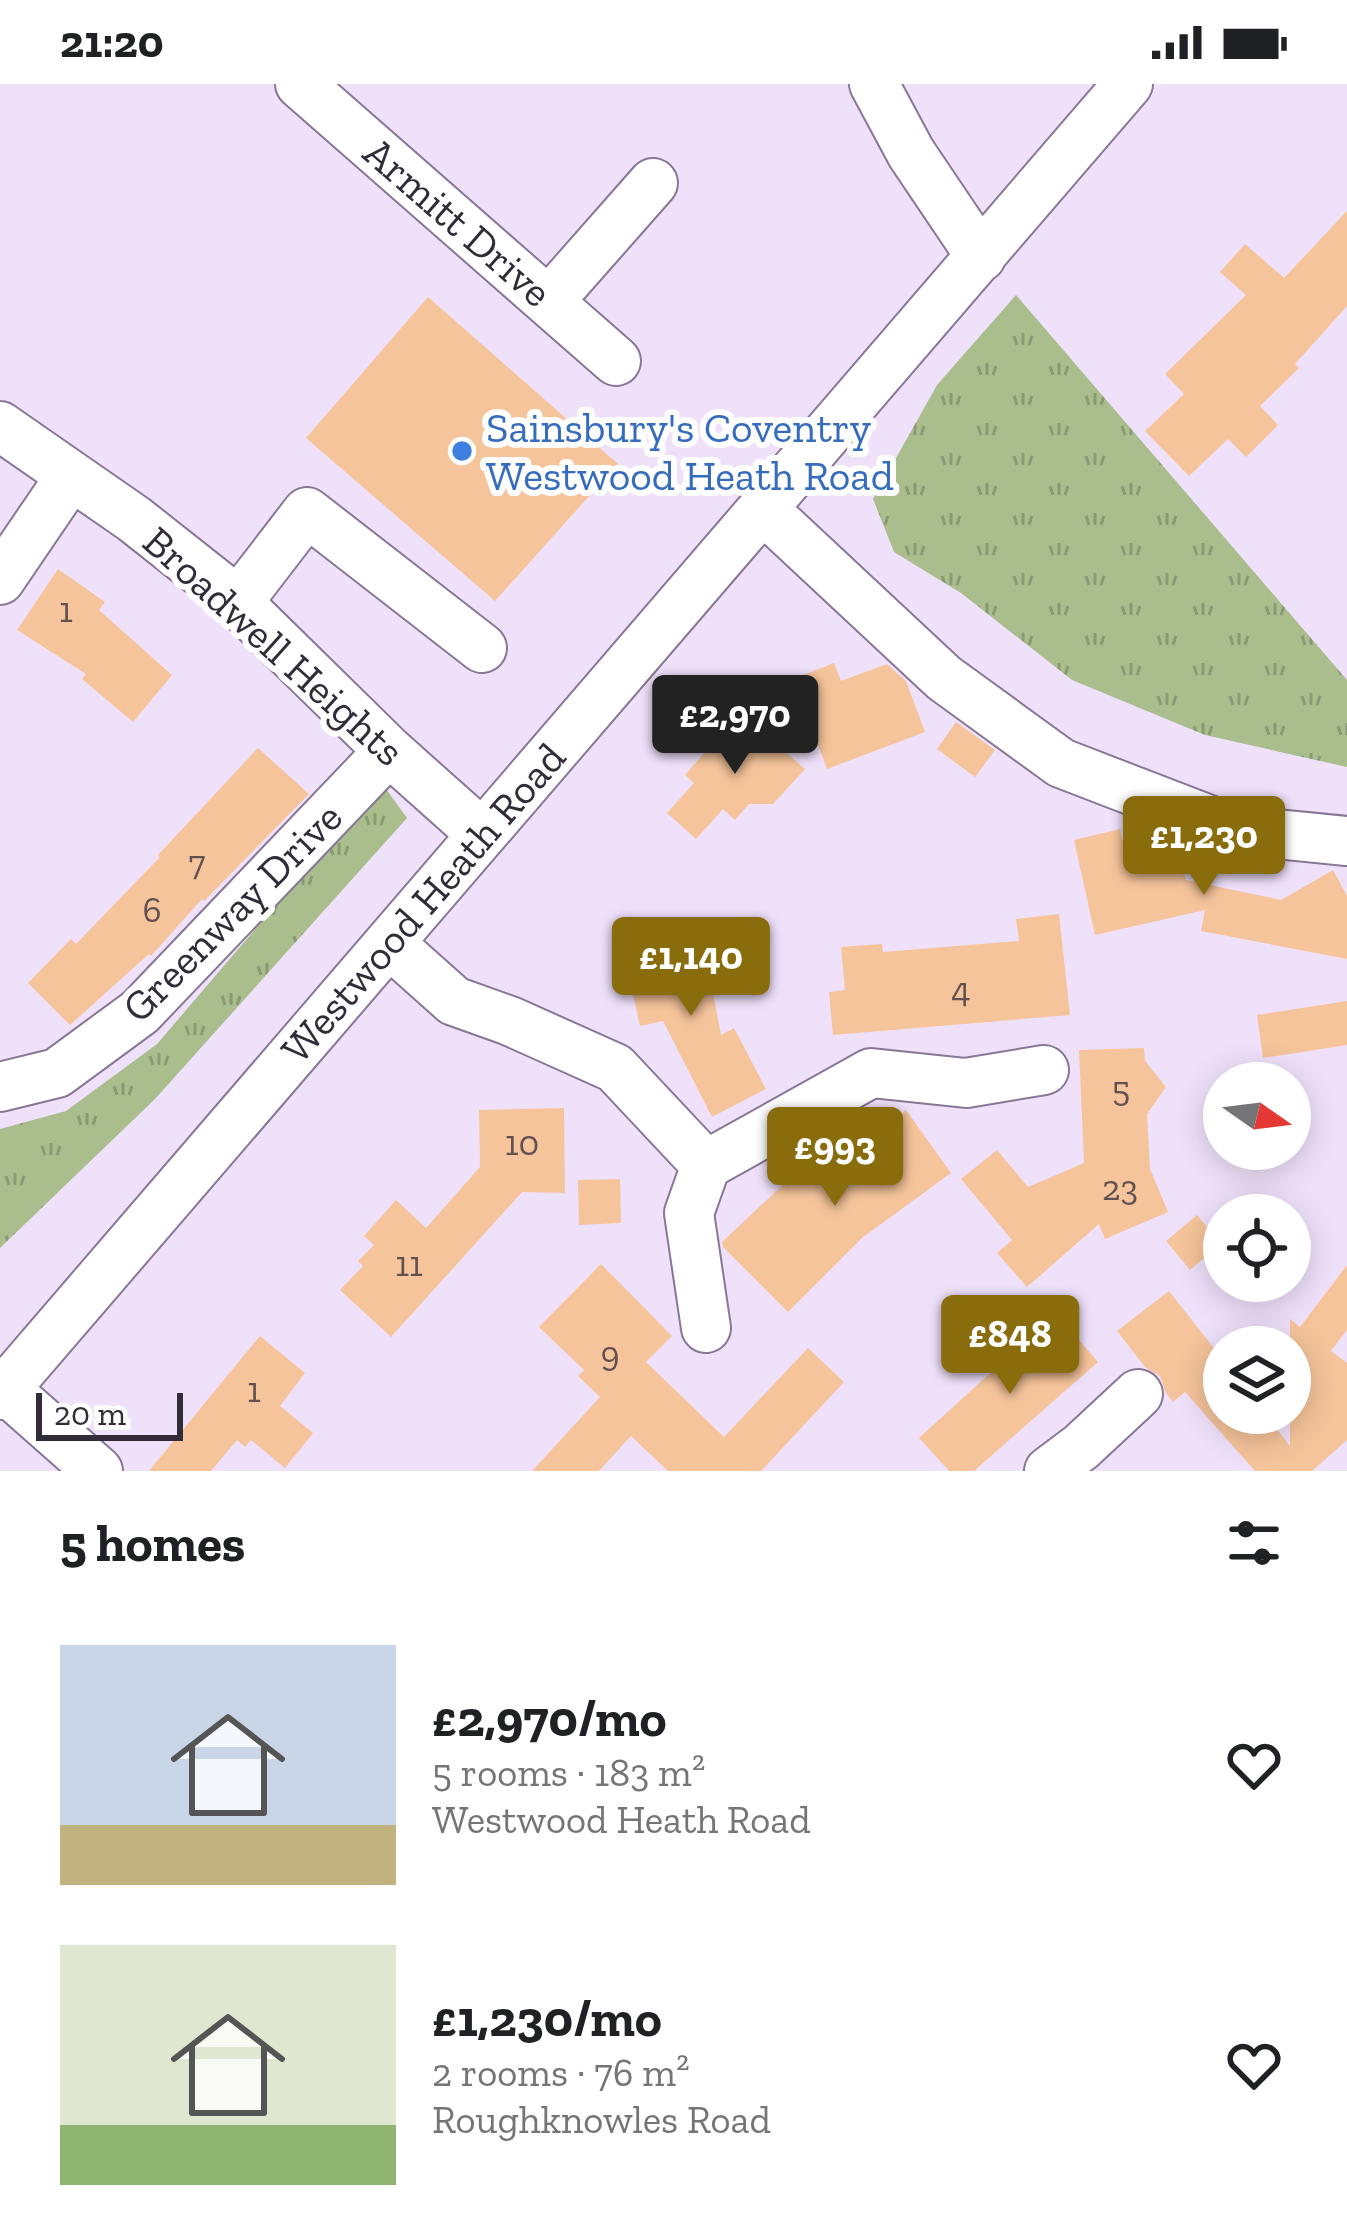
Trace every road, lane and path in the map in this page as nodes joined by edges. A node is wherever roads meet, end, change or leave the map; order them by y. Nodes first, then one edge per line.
1 (300, 84) edge
2 (874, 84) edge
3 (1128, 84) edge
4 (653, 183) dead end
5 (981, 257) junction
6 (549, 301) junction
7 (616, 361) dead end
8 (0, 426) edge
9 (70, 477) junction
10 (764, 510) junction
11 (0, 580) edge
12 (237, 603) junction
13 (482, 648) dead end
14 (389, 751) junction
15 (482, 834) junction
16 (1347, 841) edge
17 (389, 943) junction
18 (1044, 1070) dead end
19 (0, 1087) edge
20 (706, 1165) junction
21 (706, 1328) dead end
22 (3, 1392) edge
23 (1138, 1394) dead end
24 (1076, 1463) edge
25 (98, 1471) edge

1 - 6 street, Armitt Drive
2 - 5 street
3 - 5 street, Westwood Heath Road
4 - 6 street
5 - 10 street, Westwood Heath Road
6 - 7 street, Armitt Drive
8 - 9 street, Broadwell Heights
9 - 11 street
9 - 12 street, Broadwell Heights
10 - 15 street, Westwood Heath Road
10 - 16 street
12 - 13 street
12 - 14 street, Broadwell Heights
14 - 15 street, Broadwell Heights
14 - 19 street, Greenway Drive
15 - 17 street, Westwood Heath Road
17 - 20 street
17 - 22 street, Westwood Heath Road
18 - 20 street
20 - 21 street
22 - 25 street
23 - 24 street

